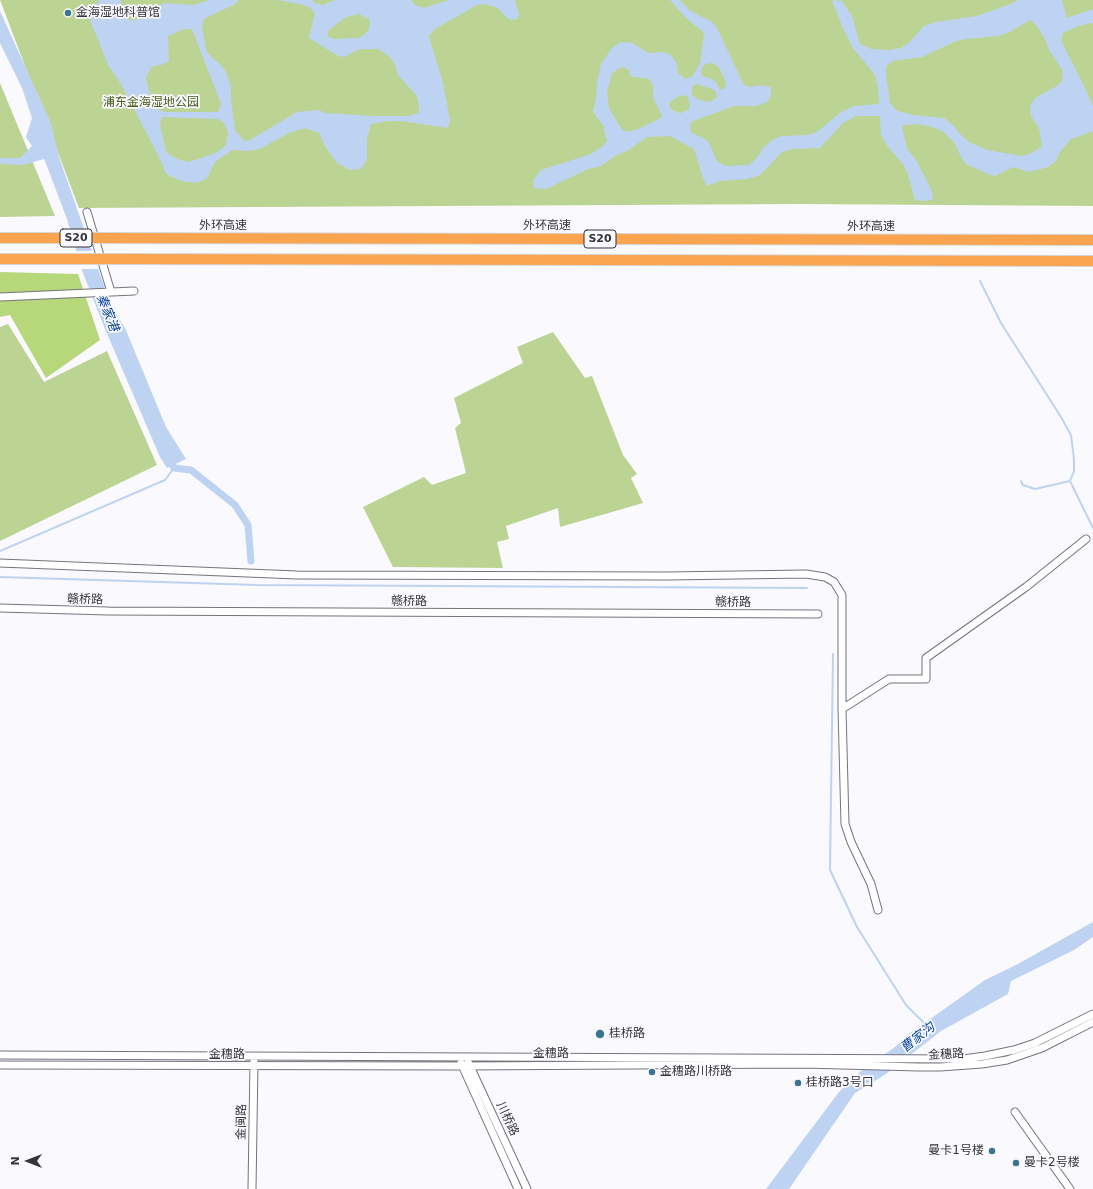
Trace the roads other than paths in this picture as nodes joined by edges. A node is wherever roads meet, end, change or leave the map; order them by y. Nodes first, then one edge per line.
1 (87, 212) dead end
2 (0, 238) edge
3 (1093, 240) edge
4 (0, 259) edge
5 (1093, 260) edge
6 (134, 291) dead end
7 (109, 292) junction
8 (0, 297) edge
9 (1086, 539) dead end
10 (0, 563) edge
11 (0, 608) edge
12 (818, 614) dead end
13 (842, 709) junction
14 (878, 910) dead end
15 (1093, 1014) edge
16 (1093, 1022) edge
17 (0, 1055) edge
18 (254, 1056) junction
19 (462, 1057) junction
20 (838, 1062) junction
21 (0, 1065) edge
22 (465, 1065) junction
23 (254, 1066) junction
24 (1015, 1112) dead end
25 (252, 1189) edge
26 (518, 1189) edge
27 (527, 1189) edge
28 (1070, 1189) edge

1 - 7 street
2 - 3 highway, 外环高速 / S20, bridge
4 - 5 highway, S20, bridge
6 - 7 street
7 - 8 street
9 - 13 street
10 - 13 street
11 - 12 street, 赣桥路
13 - 14 street
15 - 20 street, 金穗路
16 - 20 street, 金穗路
17 - 18 street, 金穗路
18 - 19 street, 金穗路
18 - 23 street, 金闽路
19 - 20 street, 金穗路
19 - 22 street, 川桥路
20 - 22 street, 金穗路
21 - 23 street, 金穗路
22 - 23 street, 金穗路
22 - 26 street, 川桥路
22 - 27 street, 川桥路
23 - 25 street, 金闽路
24 - 28 street

